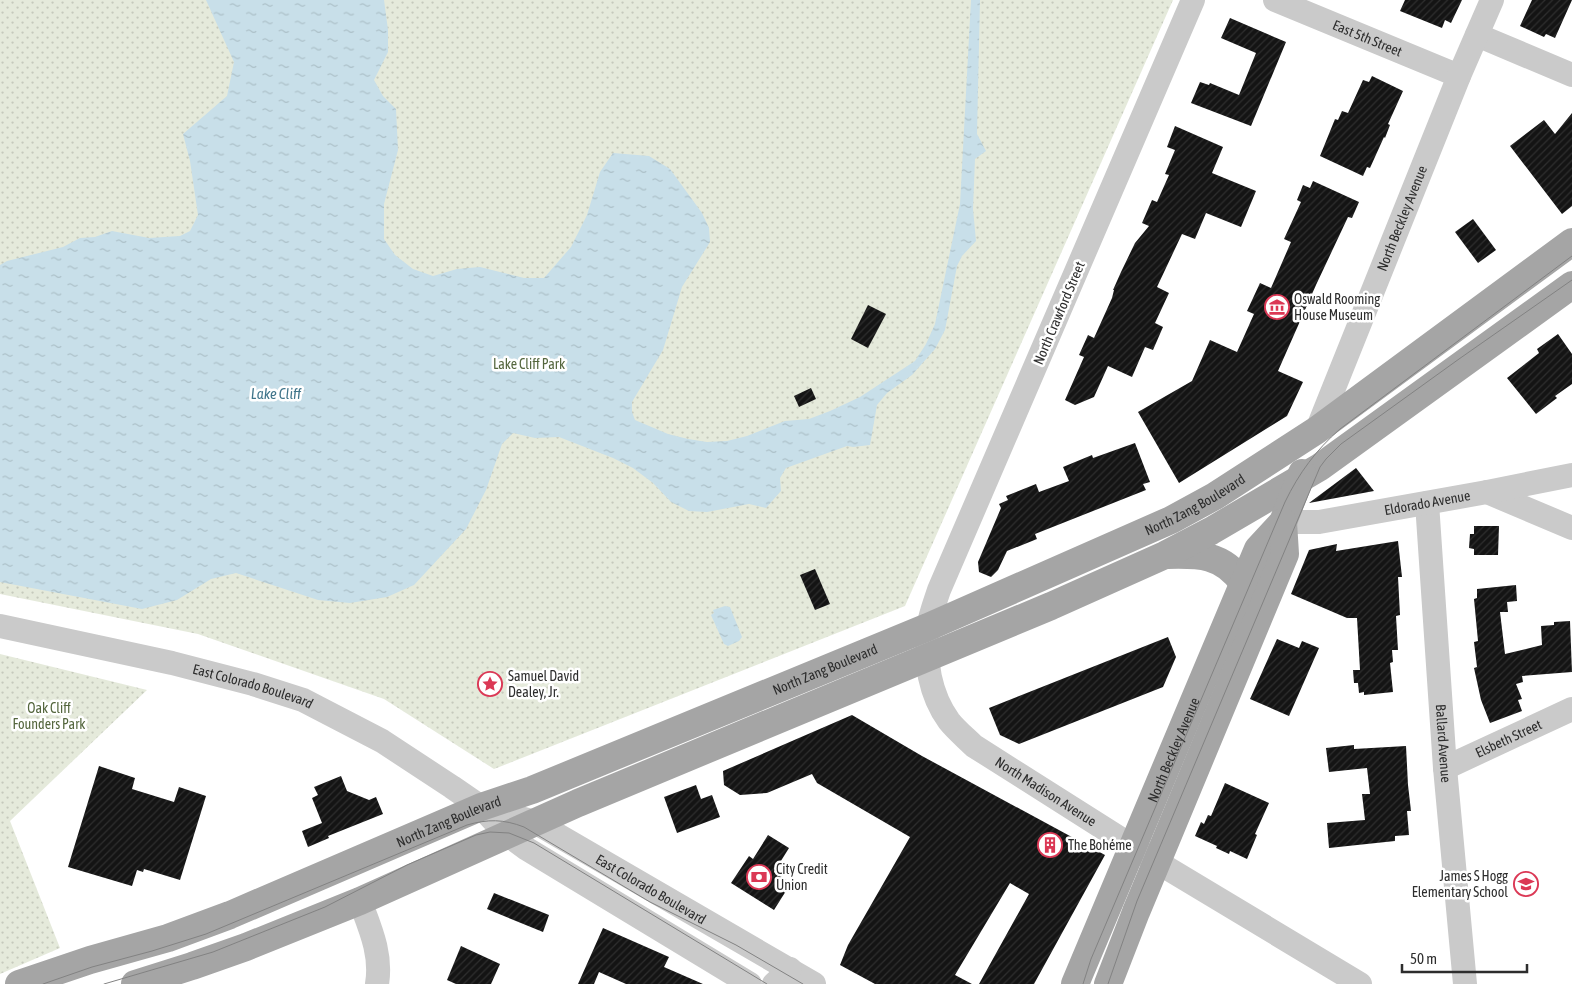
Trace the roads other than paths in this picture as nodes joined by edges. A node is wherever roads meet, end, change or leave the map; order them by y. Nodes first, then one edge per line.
1 (1193, 0) edge
2 (1275, 0) edge
3 (1492, 0) edge
4 (1477, 35) junction
5 (1572, 75) edge
6 (1459, 76) junction
7 (1572, 242) edge
8 (1572, 285) edge
9 (1318, 430) junction
10 (1572, 475) edge
11 (1300, 479) junction
12 (1487, 492) junction
13 (1427, 503) junction
14 (1283, 522) junction
15 (1572, 528) edge
16 (1165, 555) junction
17 (1244, 583) junction
18 (0, 626) edge
19 (928, 627) junction
20 (927, 658) junction
21 (1572, 709) edge
22 (1445, 768) junction
23 (481, 808) junction
24 (535, 822) junction
25 (506, 834) junction
26 (1133, 846) junction
27 (1157, 862) junction
28 (360, 901) junction
29 (230, 915) junction
30 (246, 947) junction
31 (782, 977) edge
32 (19, 984) edge
33 (135, 984) edge
34 (377, 984) edge
35 (750, 984) edge
36 (814, 984) edge
37 (1075, 984) edge
38 (1108, 984) edge
39 (1360, 984) edge
40 (1465, 984) edge

1 - 19 street, North Crawford Street
2 - 6 street, East 5th Street
3 - 4 street, North Beckley Avenue
4 - 5 street
4 - 6 street, North Beckley Avenue
6 - 9 street, North Beckley Avenue
7 - 9 main road, North Zang Boulevard
8 - 11 main road, North Zang Boulevard
9 - 11 main road, North Beckley Avenue
9 - 19 main road, North Zang Boulevard
10 - 12 street, Eldorado Avenue
11 - 14 main road, North Beckley Avenue
11 - 16 main road, North Zang Boulevard
12 - 13 street, Eldorado Avenue
12 - 15 street
13 - 14 street, Eldorado Avenue
13 - 22 street, Ballard Avenue
14 - 17 main road, North Beckley Avenue
14 - 27 main road, North Beckley Avenue
16 - 17 main road
16 - 20 main road, North Zang Boulevard
17 - 26 main road, North Beckley Avenue
18 - 23 street, East Colorado Boulevard
19 - 20 street, North Madison Avenue
19 - 23 main road, North Zang Boulevard
20 - 24 main road, North Zang Boulevard
20 - 26 street, North Madison Avenue
21 - 22 street, Elsbeth Street
22 - 40 street, Ballard Avenue
23 - 24 street, East Colorado Boulevard
23 - 25 street, East Colorado Boulevard
23 - 29 main road, North Zang Boulevard
24 - 25 main road, North Zang Boulevard
24 - 31 street, East Colorado Boulevard
25 - 28 main road, North Zang Boulevard
25 - 35 street, East Colorado Boulevard
26 - 27 street, North Madison Avenue
26 - 37 main road, North Beckley Avenue
27 - 38 main road, North Beckley Avenue
27 - 39 street, North Madison Avenue
28 - 30 main road, North Zang Boulevard
28 - 34 street
29 - 30 main road
29 - 32 main road, North Zang Boulevard
30 - 33 main road, North Zang Boulevard
31 - 36 street, East Colorado Boulevard

